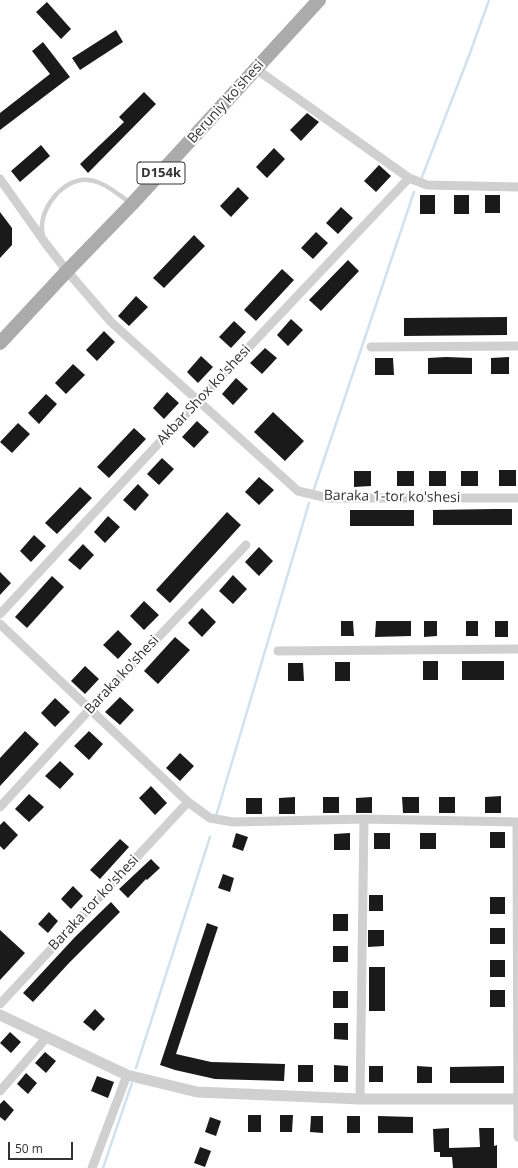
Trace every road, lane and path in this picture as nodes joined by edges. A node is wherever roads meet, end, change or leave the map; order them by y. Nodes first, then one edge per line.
1 (319, 0) edge
2 (256, 69) junction
3 (410, 178) junction
4 (0, 179) edge
5 (518, 187) edge
6 (132, 204) junction
7 (46, 244) junction
8 (67, 271) junction
9 (0, 343) edge
10 (518, 346) edge
11 (371, 347) dead end
12 (198, 401) junction
13 (518, 498) edge
14 (246, 544) dead end
15 (0, 614) edge
16 (0, 624) edge
17 (518, 649) edge
18 (278, 651) dead end
19 (90, 709) junction
20 (188, 802) junction
21 (0, 807) edge
22 (364, 819) junction
23 (517, 822) edge
24 (0, 1004) edge
25 (0, 1015) edge
26 (47, 1037) junction
27 (127, 1075) junction
28 (0, 1091) edge
29 (360, 1099) junction
30 (518, 1099) edge
31 (518, 1137) edge
32 (92, 1168) edge

1 - 2 main road, Beruniy ko'shesi / D154k
2 - 3 street
2 - 6 main road, Beruniy ko'shesi / D154k
3 - 5 street
3 - 12 street, Akbar Shox ko'shesi
4 - 7 street, Baraka 1-tor ko'shesi
6 - 7 lane
6 - 8 main road, Beruniy ko'shesi / D154k
7 - 8 street, Baraka 1-tor ko'shesi
8 - 9 main road, Beruniy ko'shesi / D154k
8 - 12 street, Baraka 1-tor ko'shesi
10 - 11 street
12 - 13 street, Baraka 1-tor ko'shesi
12 - 15 street, Akbar Shox ko'shesi
14 - 19 street, Baraka ko'shesi
16 - 19 street
17 - 18 street
19 - 20 street
19 - 21 street, Baraka ko'shesi
20 - 22 street
20 - 24 street, Baraka tor ko'shesi
22 - 23 street
22 - 29 street
23 - 30 street
25 - 26 street
26 - 27 street
26 - 28 street
27 - 29 street
27 - 32 street
29 - 30 street
30 - 31 street

